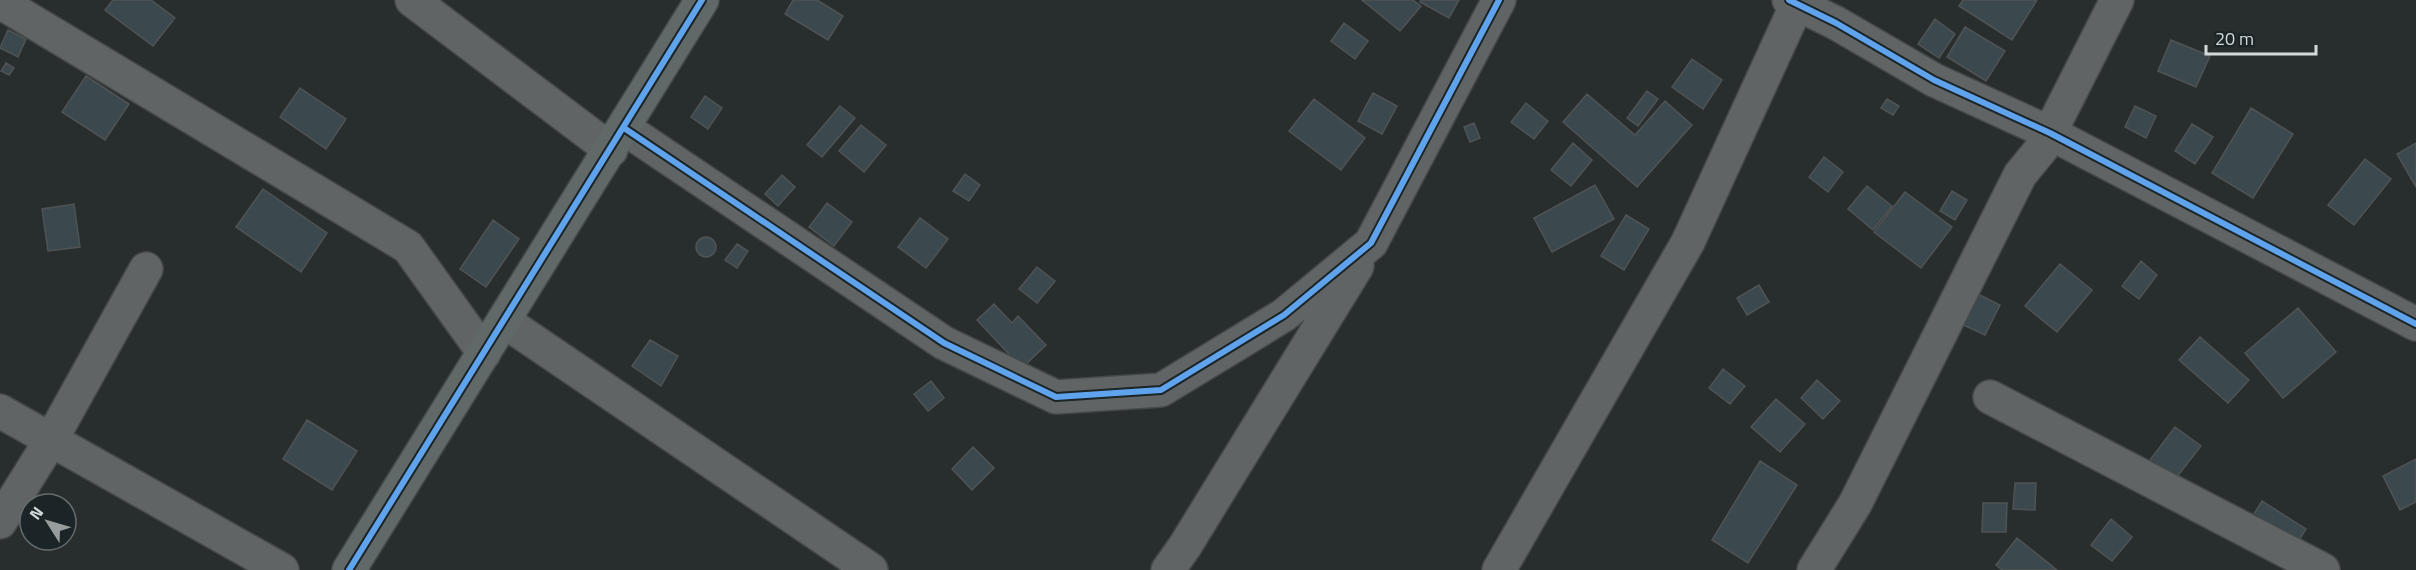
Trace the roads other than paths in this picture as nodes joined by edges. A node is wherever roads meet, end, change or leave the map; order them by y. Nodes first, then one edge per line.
1 (412, 0) edge
2 (702, 0) edge
3 (1498, 0) edge
4 (2117, 0) edge
5 (1795, 1) edge
6 (0, 2) edge
7 (2050, 133) junction
8 (617, 139) junction
9 (1371, 243) junction
10 (146, 269) dead end
11 (504, 321) junction
12 (2416, 324) edge
13 (484, 353) junction
14 (1990, 397) dead end
15 (0, 411) edge
16 (51, 440) junction
17 (0, 522) edge
18 (282, 570) edge
19 (349, 570) edge
20 (871, 570) edge
21 (1168, 570) edge
22 (1499, 570) edge
23 (1814, 570) edge
24 (2323, 570) edge

1 - 8 street
2 - 8 street
3 - 9 street
4 - 7 street
5 - 7 street
5 - 22 street
6 - 13 street
7 - 12 street
7 - 23 street
8 - 9 street
8 - 11 street
9 - 21 street
10 - 16 street
11 - 13 street
11 - 20 street
13 - 19 street
14 - 24 street
15 - 16 street
16 - 17 street
16 - 18 street

